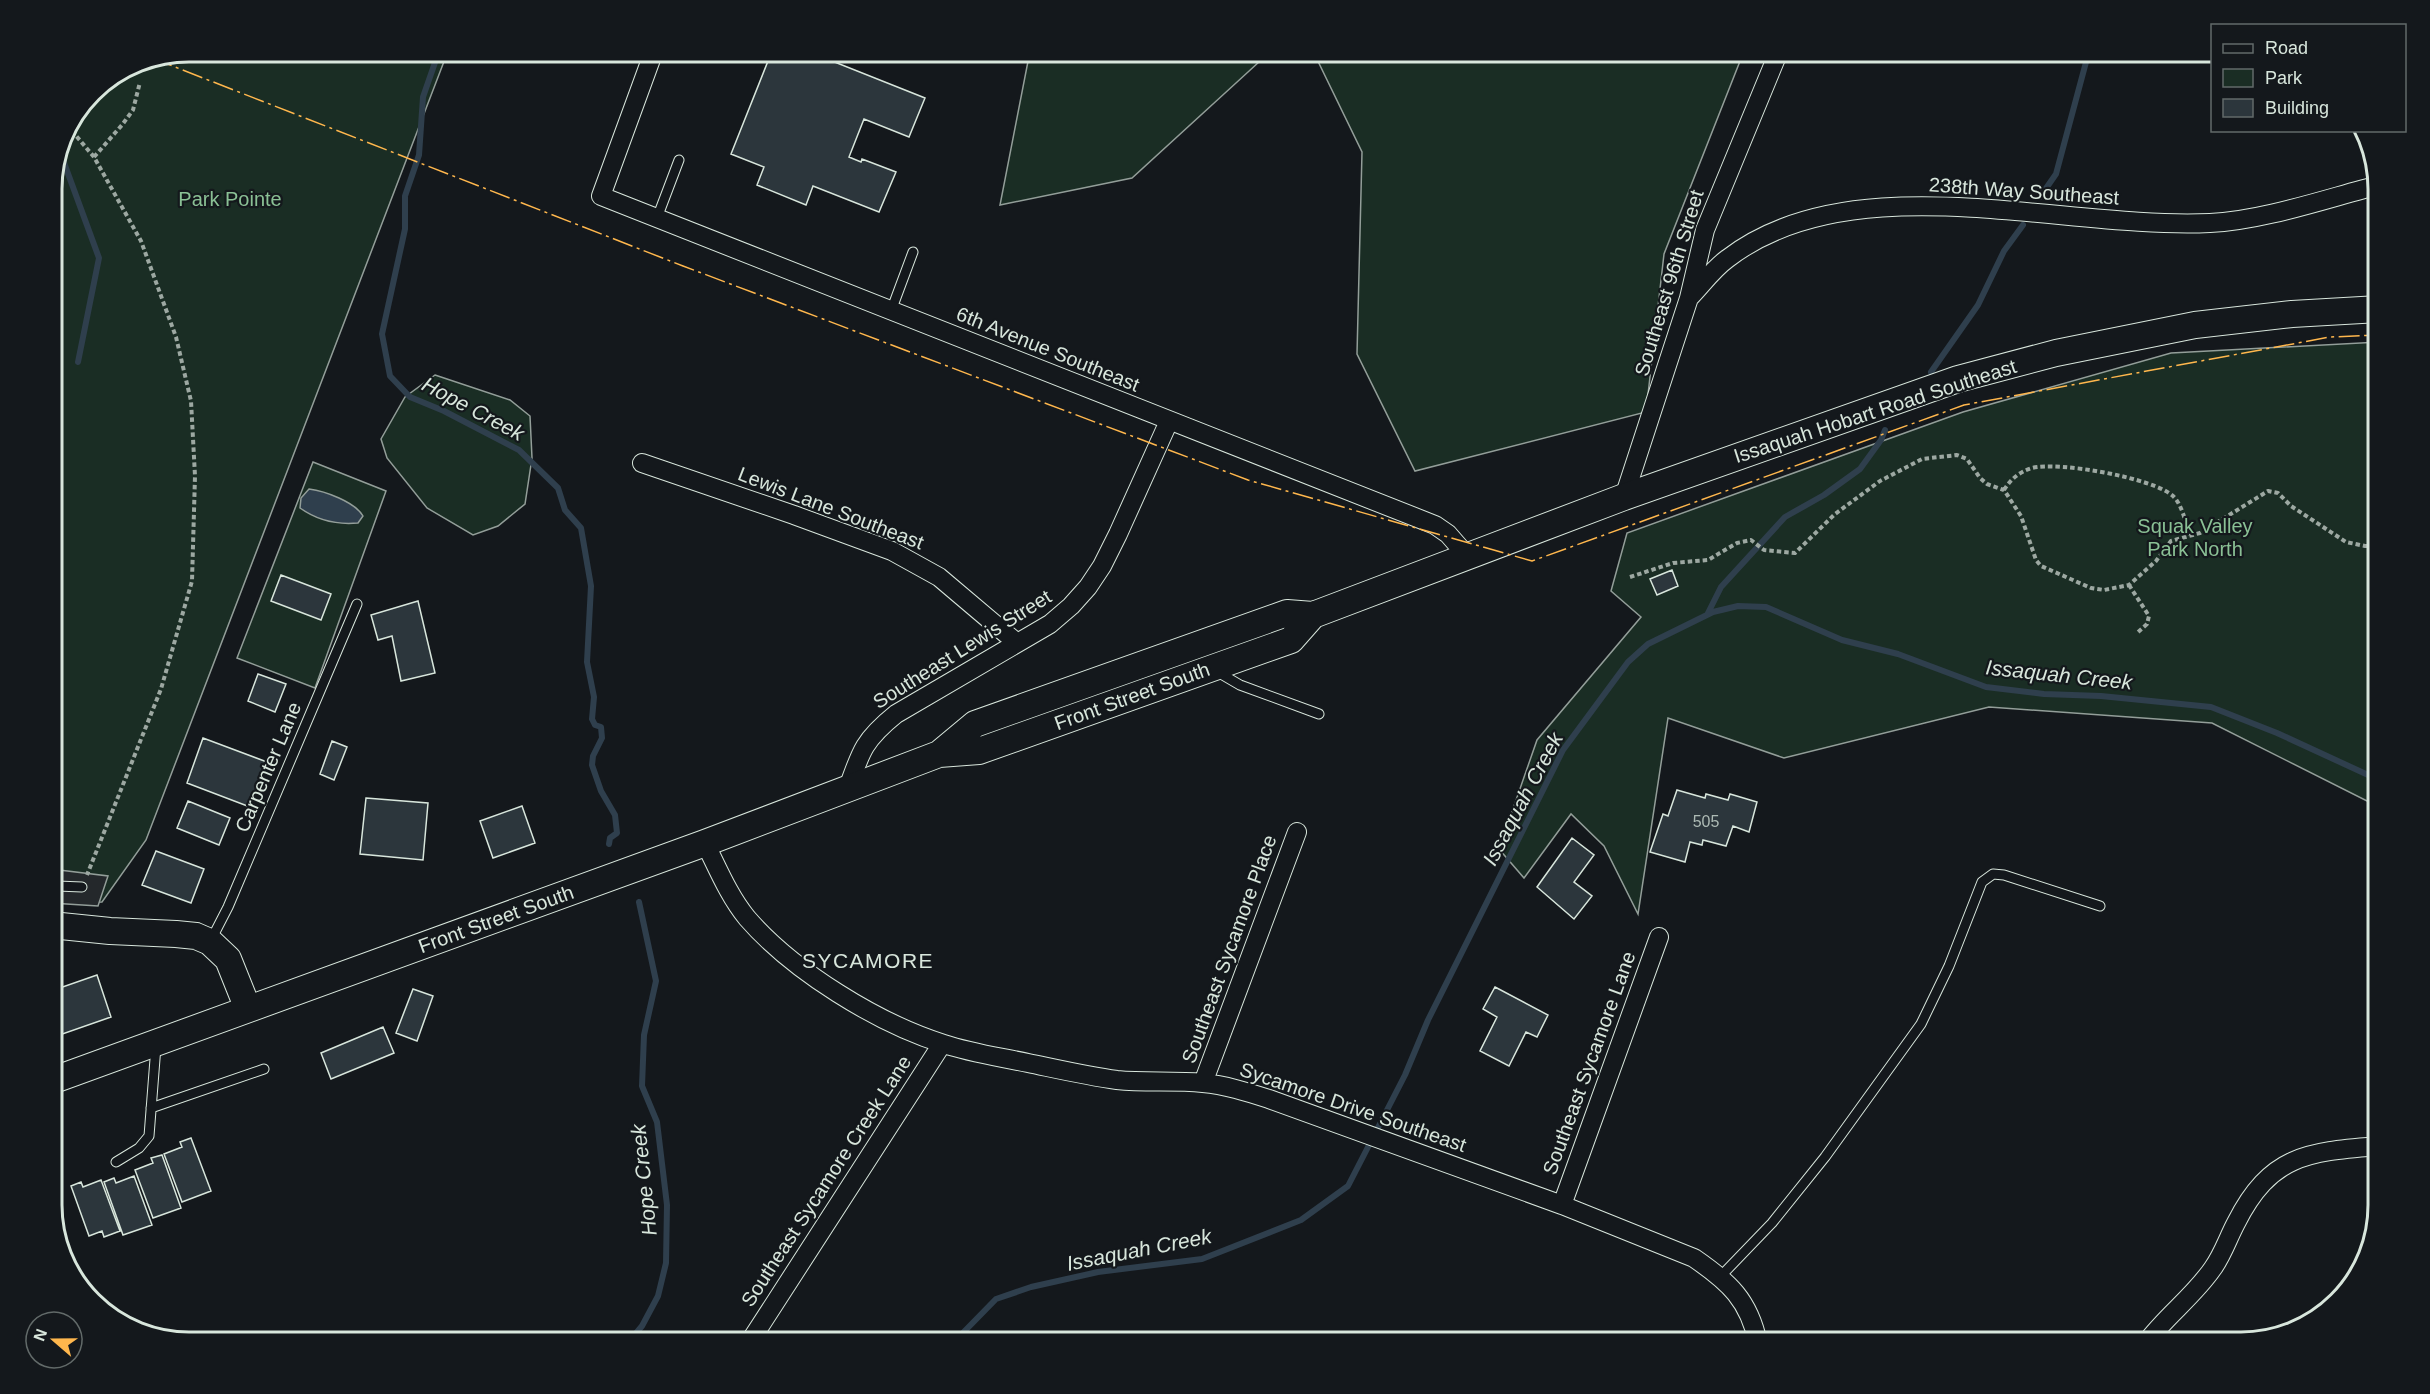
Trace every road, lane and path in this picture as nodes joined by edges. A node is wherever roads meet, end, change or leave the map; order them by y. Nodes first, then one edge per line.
1 (650, 62) edge
2 (1774, 62) edge
3 (140, 82) dead end
4 (74, 134) edge
5 (94, 158) junction
6 (679, 160) dead end
7 (2368, 188) edge
8 (657, 218) junction
9 (913, 252) dead end
10 (1689, 298) junction
11 (2368, 310) edge
12 (891, 311) junction
13 (1169, 421) junction
14 (642, 463) dead end
15 (2004, 490) junction
16 (1624, 497) junction
17 (2190, 535) junction
18 (2368, 546) edge
19 (1468, 556) junction
20 (1630, 577) dead end
21 (2129, 585) junction
22 (357, 604) dead end
23 (1313, 615) junction
24 (2138, 632) dead end
25 (1017, 643) junction
26 (1212, 668) junction
27 (1126, 669) junction
28 (1134, 695) junction
29 (1319, 714) dead end
30 (939, 754) junction
31 (848, 788) junction
32 (1297, 832) dead end
33 (705, 843) junction
34 (62, 886) edge
35 (82, 887) joint
36 (2100, 906) dead end
37 (62, 925) edge
38 (1659, 937) dead end
39 (210, 942) junction
40 (248, 1009) junction
41 (157, 1042) junction
42 (942, 1044) junction
43 (264, 1069) dead end
44 (62, 1077) edge
45 (1203, 1083) junction
46 (151, 1108) junction
47 (2368, 1147) edge
48 (116, 1162) dead end
49 (1562, 1205) junction
50 (1720, 1277) junction
51 (756, 1332) edge
52 (1756, 1332) edge
53 (2154, 1332) edge

1 - 8 street, 6th Avenue Southeast
2 - 10 street, Southeast 96th Street
3 - 5 path
4 - 5 path
5 - 35 path
6 - 8 lane
7 - 10 street, 238th Way Southeast
8 - 12 street, 6th Avenue Southeast
9 - 12 lane
10 - 16 street, Southeast 96th Street
11 - 16 main road, Issaquah Hobart Road Southeast
12 - 13 street, 6th Avenue Southeast
13 - 19 street, 6th Avenue Southeast
13 - 25 street, Southeast Lewis Street
14 - 25 street, Lewis Lane Southeast
15 - 17 path
15 - 20 path
15 - 21 path
16 - 19 main road, Front Street South
17 - 18 path
17 - 21 path
19 - 23 main road, Front Street South
21 - 24 path
22 - 39 lane, Carpenter Lane
23 - 26 main road, Front Street South
23 - 27 main road, Front Street South
25 - 31 street, Southeast Lewis Street
26 - 28 main road, Front Street South
26 - 29 lane
27 - 28 main road
27 - 30 main road, Front Street South
28 - 30 main road, Front Street South
30 - 31 main road, Front Street South
31 - 33 main road, Front Street South
32 - 45 street, Southeast Sycamore Place
33 - 40 main road, Front Street South
33 - 42 street, Sycamore Drive Southeast
34 - 35 lane
36 - 50 lane
37 - 39 main road
38 - 49 street, Southeast Sycamore Lane
39 - 40 main road
40 - 41 main road, Front Street South
41 - 44 main road, Front Street South
41 - 46 lane
42 - 45 street, Sycamore Drive Southeast
42 - 51 street, Southeast Sycamore Creek Lane
43 - 46 lane
45 - 49 street, Sycamore Drive Southeast
46 - 48 lane
47 - 53 street
49 - 50 street, Sycamore Drive Southeast
50 - 52 street, Sycamore Drive Southeast

